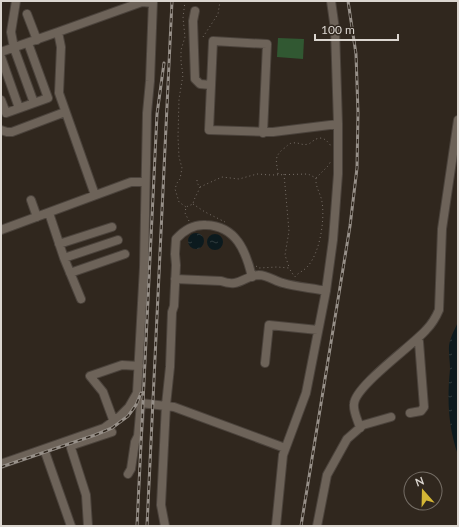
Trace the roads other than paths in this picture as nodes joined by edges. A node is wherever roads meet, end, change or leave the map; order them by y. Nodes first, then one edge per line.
1 (16, 1) edge
2 (331, 1) edge
3 (153, 2) edge
4 (195, 11) dead end
5 (27, 14) dead end
6 (58, 32) junction
7 (37, 40) junction
8 (28, 43) junction
9 (14, 48) junction
10 (1, 52) edge
11 (1, 57) edge
12 (211, 85) junction
13 (1, 100) edge
14 (34, 103) junction
15 (20, 108) junction
16 (65, 112) junction
17 (458, 120) edge
18 (338, 124) junction
19 (1, 130) edge
20 (263, 133) junction
21 (145, 182) junction
22 (95, 195) junction
23 (31, 200) dead end
24 (48, 213) junction
25 (38, 217) junction
26 (112, 227) dead end
27 (1, 230) edge
28 (118, 240) dead end
29 (59, 244) junction
30 (125, 254) dead end
31 (64, 258) junction
32 (70, 273) junction
33 (252, 277) junction
34 (175, 279) junction
35 (326, 291) junction
36 (81, 299) dead end
37 (318, 330) junction
38 (418, 338) junction
39 (265, 363) dead end
40 (139, 366) junction
41 (138, 401) junction
42 (166, 405) junction
43 (410, 414) dead end
44 (392, 418) dead end
45 (114, 422) junction
46 (360, 428) junction
47 (112, 432) dead end
48 (285, 448) junction
49 (44, 449) junction
50 (1, 464) edge
51 (128, 474) dead end
52 (71, 526) edge
53 (88, 526) edge
54 (166, 526) edge
55 (276, 526) edge
56 (317, 526) edge

1 - 9 street
2 - 18 street
3 - 6 street
3 - 21 street
4 - 12 street
5 - 7 street
6 - 7 street
6 - 16 street
7 - 8 street
8 - 9 street
8 - 14 street
9 - 10 street
9 - 14 street
11 - 15 street
12 - 20 street
12 - 20 street
13 - 15 street
14 - 15 street
16 - 19 street
16 - 22 street
17 - 38 street
18 - 20 street
18 - 35 street
21 - 22 street
21 - 40 street
22 - 24 street
23 - 25 street
24 - 25 street
24 - 29 street
25 - 27 street
26 - 29 street
28 - 31 street
29 - 31 street
30 - 32 street
31 - 32 street
32 - 36 street
33 - 34 street
33 - 34 street
33 - 35 street
34 - 42 street
35 - 37 street
37 - 39 street
37 - 48 street
38 - 43 street
38 - 46 street
40 - 41 street
40 - 45 street
41 - 42 street
41 - 45 street
41 - 51 street
42 - 48 street
42 - 54 street
44 - 46 street
45 - 49 street
46 - 56 street
47 - 53 street
48 - 55 street
49 - 50 street
49 - 52 street

